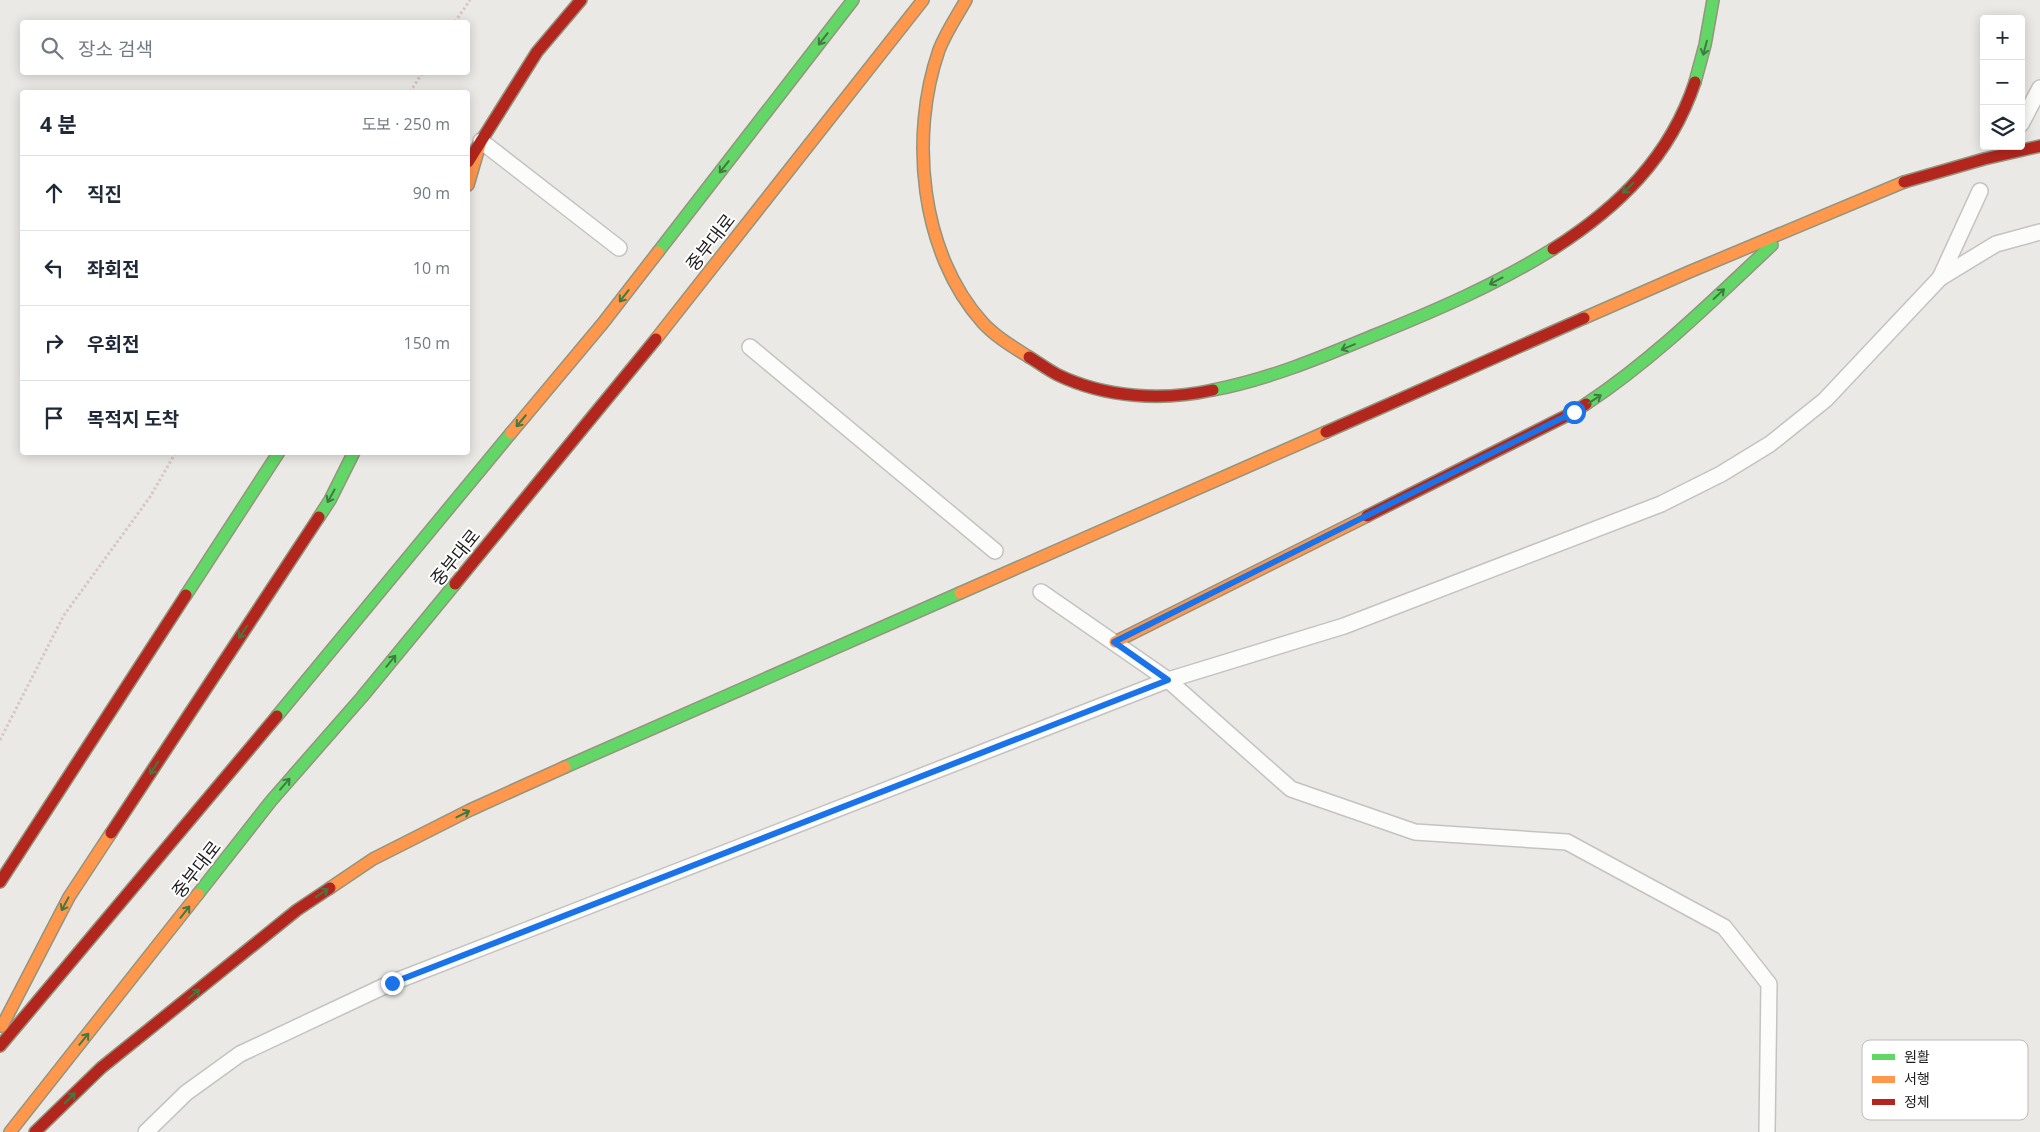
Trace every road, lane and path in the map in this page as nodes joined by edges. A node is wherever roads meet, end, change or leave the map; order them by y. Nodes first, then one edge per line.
1 (470, 0) edge
2 (581, 0) edge
3 (853, 0) edge
4 (923, 0) edge
5 (966, 0) edge
6 (1714, 0) edge
7 (456, 20) edge
8 (421, 75) edge
9 (2040, 88) edge
10 (411, 90) edge
11 (2025, 116) edge
12 (481, 142) junction
13 (2040, 146) edge
14 (470, 160) edge
15 (470, 178) edge
16 (1980, 191) dead end
17 (2040, 232) edge
18 (1786, 233) junction
19 (619, 248) dead end
20 (1940, 278) junction
21 (750, 347) dead end
22 (174, 455) edge
23 (277, 455) edge
24 (352, 455) edge
25 (994, 551) dead end
26 (1041, 592) dead end
27 (1114, 642) junction
28 (1168, 680) junction
29 (0, 740) edge
30 (0, 882) edge
31 (0, 1031) edge
32 (0, 1046) edge
33 (10, 1132) edge
34 (35, 1132) edge
35 (146, 1132) edge
36 (1767, 1132) edge

1 - 7 path
2 - 12 main road
3 -> 32 main road, 중부대로
33 -> 4 main road, 중부대로
6 -> 5 main road
8 - 10 path
9 - 11 lane
12 - 14 main road
12 - 15 main road
12 - 19 lane
13 - 18 main road
16 - 20 lane
17 - 20 lane
27 -> 18 main road
34 -> 18 main road
20 - 28 lane
21 - 25 lane
22 - 29 path
23 - 30 main road
24 -> 31 main road
26 - 27 lane
27 - 28 lane
28 - 35 lane
28 - 36 lane

